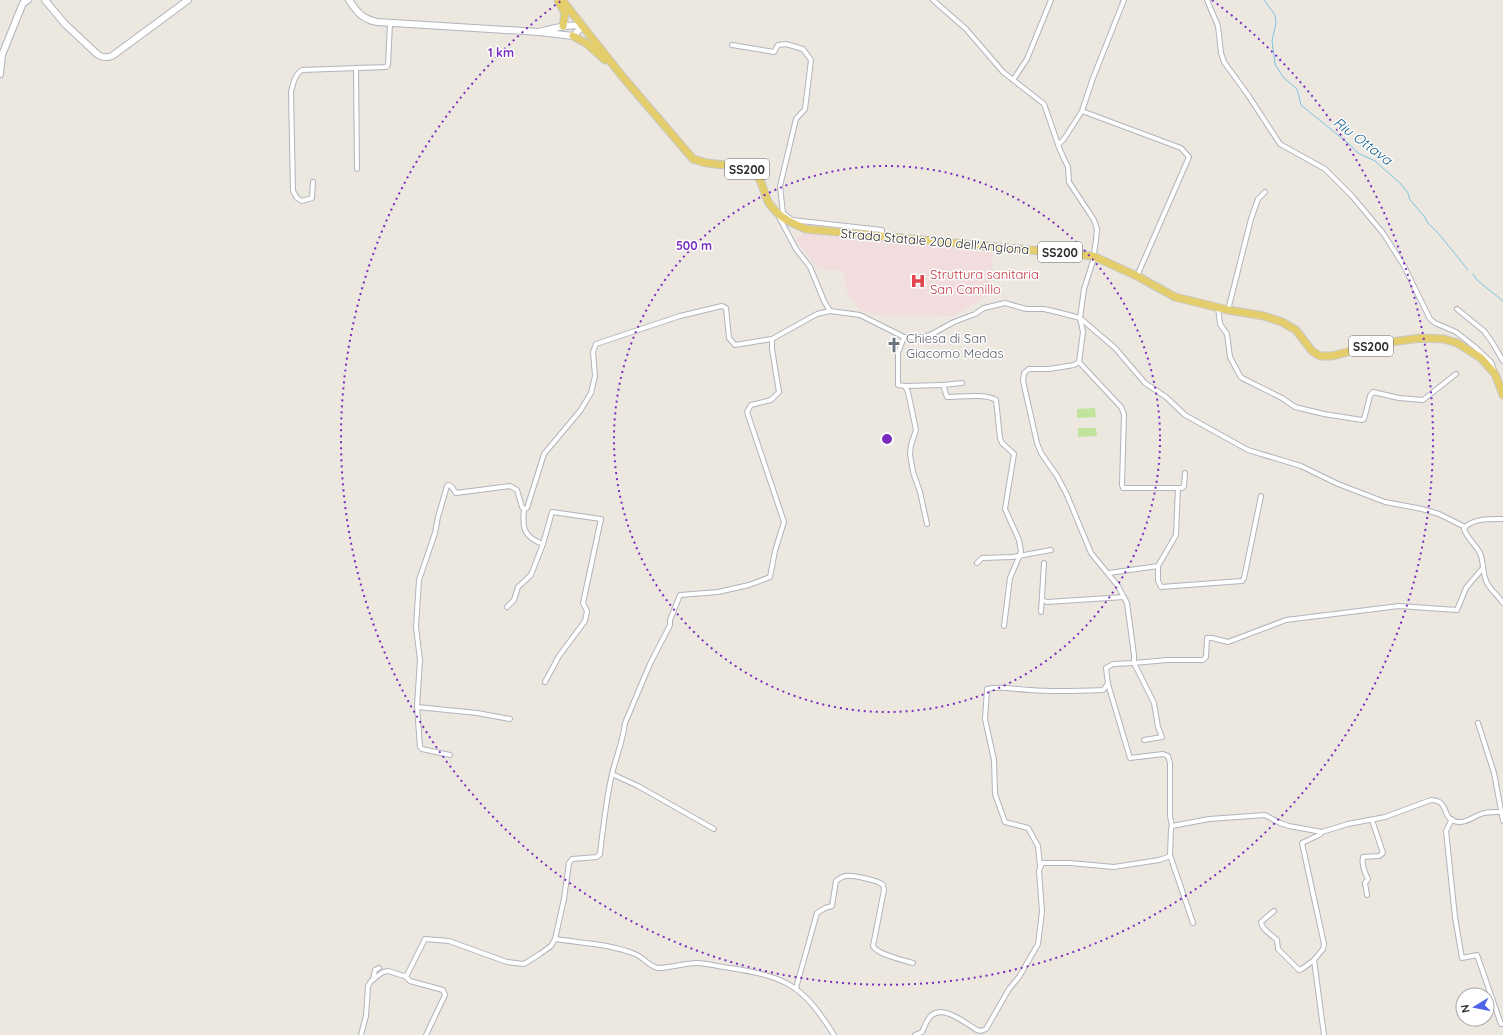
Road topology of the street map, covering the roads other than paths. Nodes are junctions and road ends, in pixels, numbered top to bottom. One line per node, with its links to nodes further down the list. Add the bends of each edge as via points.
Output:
1 (28, 0): 18 (street, via 23,3 2,55)
2 (45, 0): 3 (street, via 65,24 97,54 106,58)
3 (188, 0)
4 (349, 0): 11 (street, via 363,17)
5 (558, 0): 12 (main road, via 566,13)
6 (562, 0): 13 (main road, Strada Statale 200 dell'Anglona / SS200)
7 (933, 0): 20 (street, via 966,29)
8 (1051, 0): 20 (street, via 1027,58)
9 (1124, 0): 21 (street)
10 (1207, 0): 43 (street, via 1218,26 1224,62 1280,144 1325,169 1352,196 1392,246 1430,319 1456,332 1475,347 1491,362)
11 (390, 23): 14 (street); 17 (street, via 388,65)
12 (563, 26): 13 (street); 14 (street)
13 (583, 26): 15 (street); 19 (main road, Strada Statale 200 dell'Anglona / SS200)
14 (539, 32): 15 (street)
15 (573, 36): 19 (main road, via 586,43)
16 (732, 45): 27 (street, via 774,52 778,45 786,44 803,49 811,60 805,109 796,119 780,186 783,213 792,220 882,230)
17 (356, 68): 23 (street); 24 (street, via 302,70 298,72 292,85 293,191 297,198 302,201 312,198)
18 (0, 74)
19 (622, 76): 26 (main road, Strada Statale 200 dell'Anglona / SS200, via 693,159 742,166 753,171 768,202)
20 (1013, 80): 22 (street, via 1044,104)
21 (1082, 111): 22 (street); 32 (street, via 1181,148 1189,157)
22 (1058, 145): 28 (street, via 1068,167 1069,182 1094,220 1097,229)
23 (357, 169)
24 (313, 182)
25 (1265, 192): 35 (street, via 1258,199 1251,219)
26 (778, 214): 27 (main road, Strada Statale 200 dell'Anglona / SS200, via 806,229); 36 (street, via 796,249 810,267)
27 (882, 236): 29 (main road, Strada Statale 200 dell'Anglona / SS200)
28 (1096, 244): 29 (street, via 1090,253); 30 (street); 31 (street, via 1097,253)
29 (1084, 255): 30 (main road, Strada Statale 200 dell'Anglona / SS200)
30 (1094, 256): 31 (main road, Strada Statale 200 dell'Anglona / SS200); 37 (street, via 1084,290)
31 (1104, 261): 32 (main road, Strada Statale 200 dell'Anglona / SS200)
32 (1137, 276): 33 (main road, Strada Statale 200 dell'Anglona / SS200, via 1174,297)
33 (1218, 307): 35 (main road, Strada Statale 200 dell'Anglona / SS200); 42 (street, via 1220,324 1227,334 1230,357 1240,376 1295,407 1362,420 1373,392 1423,400)
34 (1457, 309): 40 (street, via 1484,331)
35 (1228, 310): 43 (main road, Strada Statale 200 dell'Anglona / SS200, via 1282,322 1296,330 1312,351 1320,356 1332,356 1382,343 1422,338 1444,339 1457,343 1481,358)
36 (830, 311): 38 (street, via 860,315); 39 (street, via 817,314)
37 (1080, 318): 38 (street, via 1005,303 984,308 930,335 917,338); 41 (street, via 1083,332); 54 (street, via 1115,348 1145,383 1166,397 1185,415 1248,450 1301,466 1385,502 1439,514)
38 (904, 336): 46 (street, via 898,353 898,385)
39 (772, 339): 51 (street, via 735,345 729,338 726,308 722,306 680,316 596,344 596,376 591,393 580,411 544,454 527,508); 77 (street, via 779,392 771,400 751,405 747,412 784,522 770,577 718,592 680,595 670,625 625,723)
40 (1503, 361)
41 (1079, 362): 49 (street, via 1121,407 1124,414 1123,488); 62 (street, via 1049,369 1029,369 1024,373 1023,381 1041,453 1067,495 1091,553)
42 (1456, 374)
43 (1495, 374): 47 (main road, Strada Statale 200 dell'Anglona / SS200)
44 (962, 383): 45 (street)
45 (943, 385): 46 (street); 57 (street, via 947,397 982,396 996,400 1000,438 1014,454 1005,508 1019,540)
46 (905, 386): 53 (street, via 916,430 910,454)
47 (1503, 395)
48 (1185, 473): 49 (street, via 1184,486)
49 (1178, 488): 60 (street, via 1176,535)
50 (1261, 496): 60 (street, via 1242,581 1162,587 1158,581)
51 (524, 509): 55 (street, via 523,523 527,535); 72 (street, via 517,490 510,486 456,493 451,486 447,486 419,580 416,626 420,660)
52 (1503, 519): 54 (street, via 1486,519)
53 (927, 524)
54 (1465, 527): 61 (street, via 1465,534 1479,552 1483,562)
55 (543, 544): 66 (street, via 531,575 518,587 514,600); 70 (street, via 552,512 600,519 583,603 587,616 559,656)
56 (1051, 550): 57 (street)
57 (1020, 555): 59 (street, via 982,558); 68 (street, via 1010,578)
58 (1044, 563): 64 (street)
59 (977, 564)
60 (1158, 566): 62 (street)
61 (1482, 569): 65 (street, via 1487,584); 69 (street, via 1466,588 1457,610 1399,606 1286,620 1228,642 1207,638 1206,657 1203,660)
62 (1109, 573): 63 (street)
63 (1124, 597): 64 (street, via 1047,602); 69 (street, via 1127,603)
64 (1042, 600): 67 (street)
65 (1503, 603)
66 (506, 607)
67 (1041, 612)
68 (1004, 626)
69 (1134, 663): 71 (street, via 1113,664 1106,668); 75 (street, via 1154,702 1162,737)
70 (545, 682)
71 (1108, 684): 82 (street, via 1130,758 1163,754 1168,756); 86 (street, via 1103,690 1051,691 996,687 987,689 985,719 994,760 995,794 1005,822 1028,828 1038,846)
72 (417, 707): 73 (street); 76 (street, via 420,747)
73 (510, 719)
74 (1478, 723): 78 (street, via 1494,773)
75 (1144, 740)
76 (450, 755)
77 (612, 774): 83 (street); 90 (street, via 600,854 598,857 572,859 569,863)
78 (1502, 812): 79 (street, via 1482,814 1461,822); 81 (street)
79 (1452, 819): 80 (street, via 1448,817 1444,804 1438,800 1431,800); 97 (street, via 1446,831 1446,838 1462,958 1477,955)
80 (1372, 820): 84 (street); 87 (street, via 1383,853 1379,856 1363,857 1363,867 1368,879 1364,883)
81 (1503, 821)
82 (1172, 826): 84 (street, via 1210,819 1265,815 1289,826); 85 (street)
83 (714, 829)
84 (1322, 832): 91 (street, via 1320,836 1302,843 1324,944)
85 (1170, 855): 86 (street, via 1159,860 1114,867 1070,862 1042,863); 89 (street)
86 (1040, 866): 98 (street, via 1042,912 1038,944)
87 (1367, 895)
88 (1274, 911): 91 (street, via 1261,922 1261,926 1277,940 1278,949 1298,970)
89 (1193, 923)
90 (555, 939): 94 (street, via 551,946 524,964 507,962 449,941 425,939 410,972); 96 (street, via 623,949 639,955 658,968 699,963 756,972 784,981)
91 (1314, 960): 103 (street)
92 (914, 963): 96 (street, via 884,954 873,946 883,885 876,881 842,876 836,881 832,906 817,913)
93 (379, 968): 95 (street, via 375,970)
94 (405, 976): 95 (street, via 388,971); 100 (street, via 410,981 444,991 445,995)
95 (373, 980): 99 (street, via 368,986 366,1016)
96 (796, 988): 101 (street, via 820,1013)
97 (1503, 1024)
98 (981, 1034): 102 (street, via 950,1014 937,1012 922,1032)
99 (361, 1035)
100 (426, 1035)
101 (834, 1035)
102 (915, 1035)
103 (1324, 1035)

